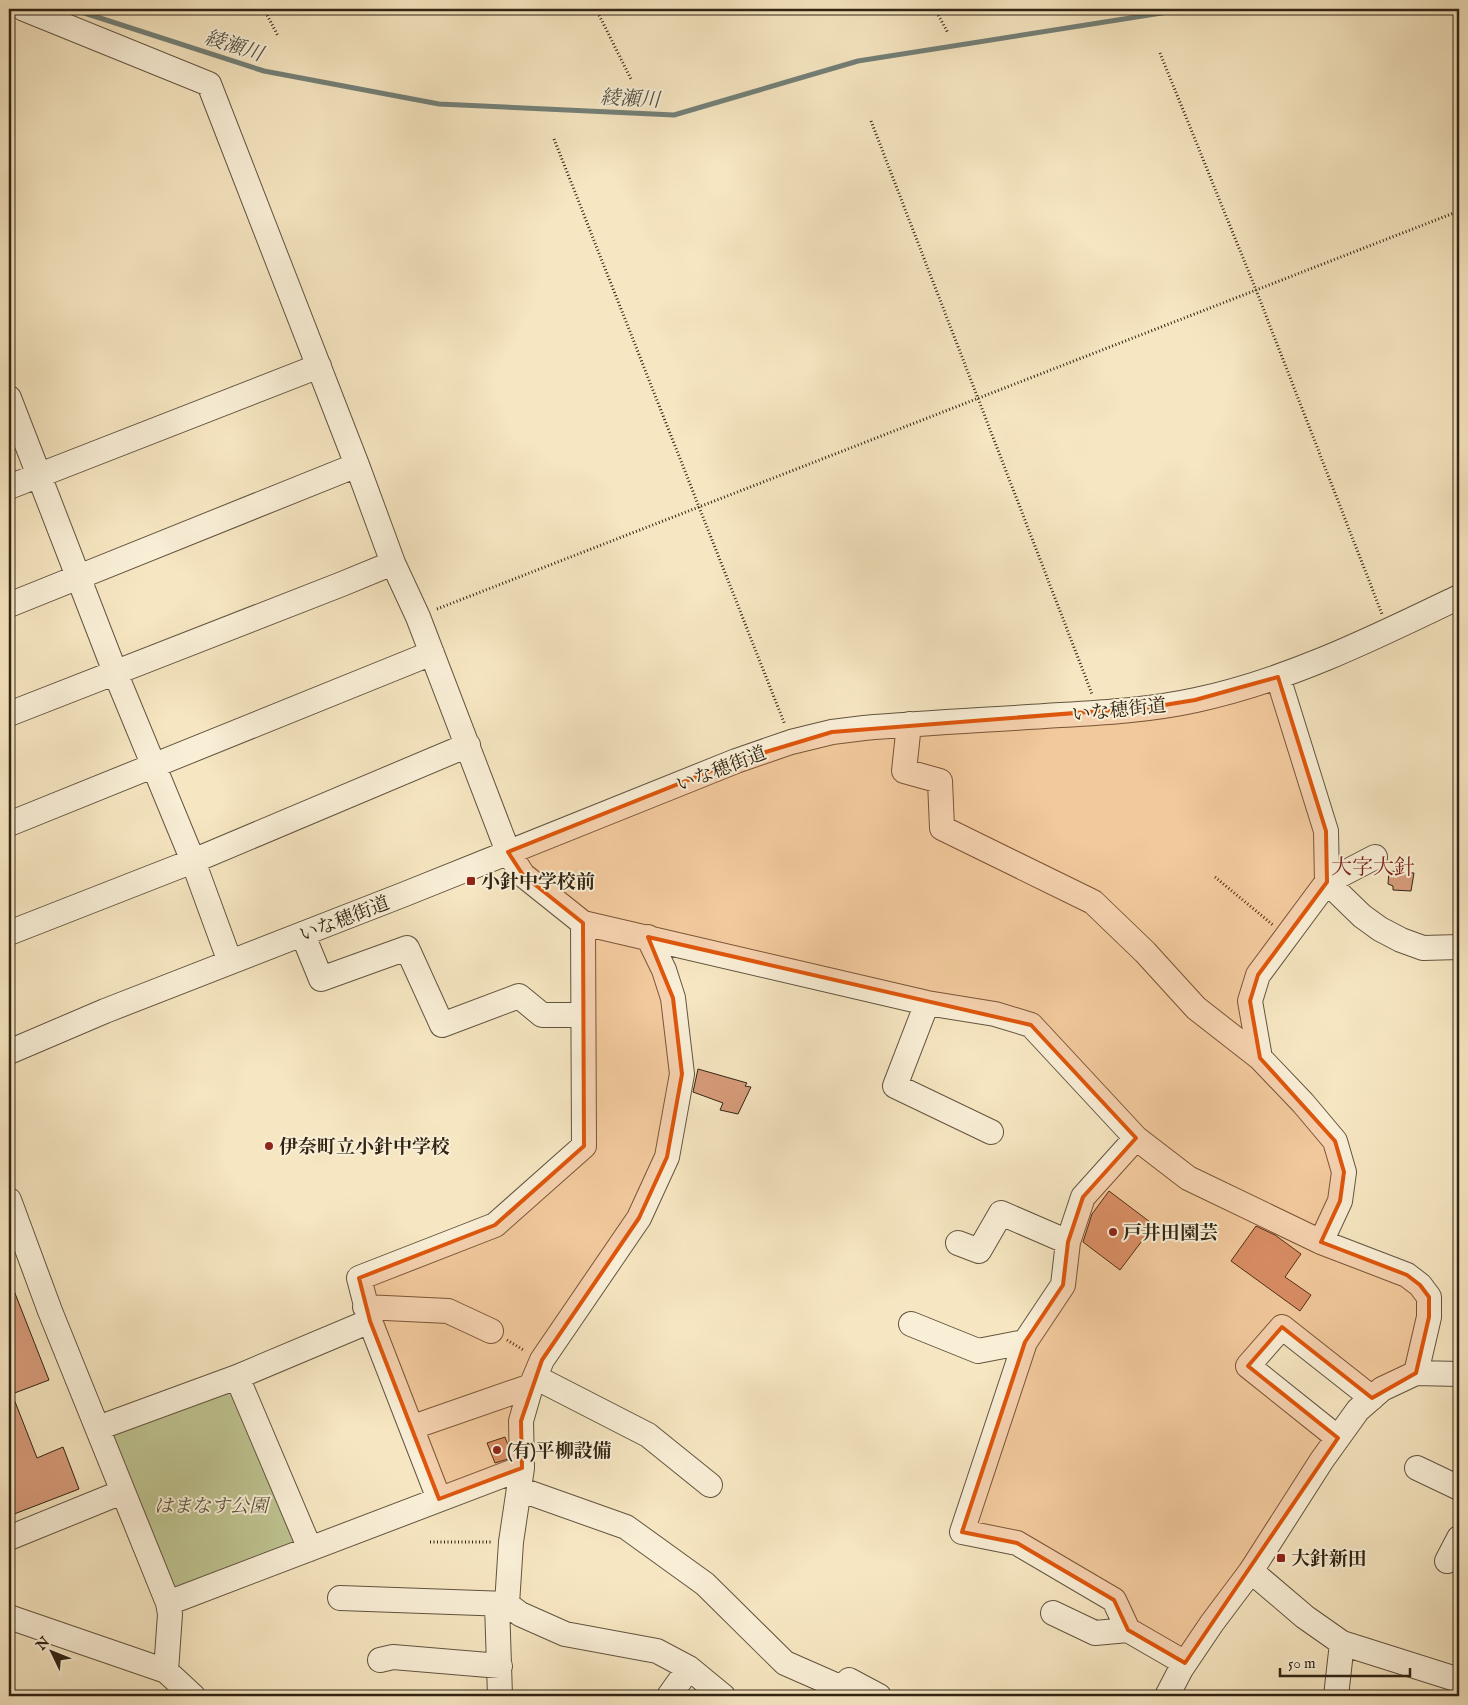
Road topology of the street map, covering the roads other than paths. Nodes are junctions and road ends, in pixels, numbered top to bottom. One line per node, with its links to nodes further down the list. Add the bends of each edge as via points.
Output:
1 (24, 9): 2 (street, via 209,84)
2 (319, 366): 4 (street); 5 (street)
3 (9, 398): 5 (street)
4 (357, 465): 7 (street); 8 (street)
5 (39, 475): 6 (street); 8 (street)
6 (9, 487)
7 (393, 563): 11 (street); 12 (street)
8 (78, 576): 10 (street); 12 (street)
9 (1459, 598): 13 (street, いな穂街道, via 1328,658)
10 (9, 605)
11 (432, 653): 16 (street); 17 (street)
12 (115, 672): 14 (street); 17 (street)
13 (1278, 677): 15 (street, いな穂街道, via 1195,700 1152,707); 22 (street, via 1326,831)
14 (9, 714)
15 (909, 724): 19 (street, いな穂街道, via 832,732 791,742); 32 (street, via 904,771 940,781 942,828 1094,902 1196,1008)
16 (468, 744): 19 (street); 21 (street)
17 (152, 765): 18 (street); 21 (street)
18 (9, 824)
19 (508, 852): 23 (street, via 522,875); 25 (street, いな穂街道)
20 (1375, 857): 22 (street)
21 (193, 861): 24 (street); 28 (street)
22 (1327, 882): 27 (street, via 1380,930 1423,948); 32 (street, via 1258,975 1250,1001)
23 (583, 923): 26 (street); 30 (street)
24 (9, 933)
25 (303, 935): 28 (street, いな穂街道); 30 (street, via 321,979 408,948 442,1025 519,996 542,1015)
26 (648, 937): 29 (street); 45 (street, via 673,998 682,1074 667,1157 639,1218)
27 (1459, 947)
28 (230, 962): 31 (street, いな穂街道)
29 (926, 1003): 33 (street, via 894,1086); 34 (street, via 995,1014 1032,1025)
30 (583, 1015): 39 (street, via 584,1146 495,1225 359,1278)
31 (9, 1052)
32 (1260, 1058): 37 (street, via 1335,1141 1344,1172 1340,1201)
33 (991, 1132)
34 (1136, 1138): 36 (street, via 1083,1197); 37 (street, via 1188,1178)
35 (9, 1200): 49 (street)
36 (1068, 1242): 38 (street, via 1001,1213 979,1251); 42 (street, via 1063,1285)
37 (1320, 1242): 43 (street, via 1407,1275 1420,1284 1429,1297 1429,1317)
38 (958, 1243)
39 (368, 1314): 41 (street, via 448,1310); 46 (street); 48 (street)
40 (911, 1324): 42 (street, via 978,1351)
41 (491, 1331)
42 (1025, 1342): 67 (street, via 962,1532 1017,1543 1114,1600)
43 (1416, 1373): 44 (street); 47 (street, via 1382,1389)
44 (1459, 1374)
45 (536, 1375): 48 (street); 52 (street, via 520,1421); 53 (street, via 648,1435)
46 (236, 1377): 49 (street); 59 (street)
47 (1372, 1398): 50 (street, via 1358,1410); 50 (street, via 1282,1327 1248,1366)
48 (412, 1427): 56 (street)
49 (98, 1428): 55 (street)
50 (1338, 1438): 61 (street)
51 (1417, 1468): 54 (street)
52 (520, 1479): 56 (street); 64 (street); 75 (street, via 626,1527 705,1584 785,1663)
53 (710, 1485)
54 (1459, 1488)
55 (122, 1492): 57 (street); 63 (street)
56 (439, 1499): 59 (street)
57 (9, 1538)
58 (1459, 1538): 60 (street)
59 (310, 1549): 63 (street)
60 (1447, 1561)
61 (1251, 1571): 68 (street, via 1305,1618); 70 (street)
62 (340, 1598): 64 (street)
63 (168, 1603): 73 (street)
64 (502, 1604): 71 (street); 72 (street, via 565,1634 657,1651)
65 (1053, 1613): 67 (street, via 1095,1633)
66 (9, 1617): 73 (street)
67 (1128, 1630): 70 (street)
68 (1342, 1643): 74 (street); 82 (street)
69 (380, 1660): 71 (street, via 393,1656)
70 (1185, 1663): 81 (street)
71 (500, 1666): 77 (street)
72 (689, 1668): 78 (street); 79 (street)
73 (166, 1671): 76 (street)
74 (1459, 1680)
75 (840, 1692): 80 (street, via 850,1680)
76 (193, 1696)
77 (500, 1696)
78 (669, 1696)
79 (724, 1696)
80 (879, 1696)
81 (1167, 1696)
82 (1336, 1696)

